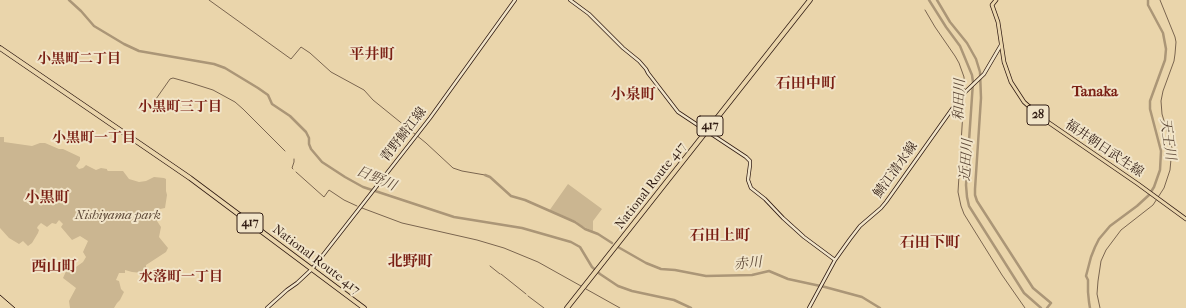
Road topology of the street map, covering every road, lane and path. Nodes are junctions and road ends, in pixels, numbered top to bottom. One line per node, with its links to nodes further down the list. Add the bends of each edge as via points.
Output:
1 (516, 0): 10 (main road, 青野鯖江線, via 444,100)
2 (570, 0): 7 (main road, via 639,60 678,112)
3 (810, 0): 7 (highway, National Route 417 / 417)
4 (996, 0): 5 (main road, 福井朝日武生線 / 28, via 992,5 998,22)
5 (1001, 45): 8 (main road, 福井朝日武生線 / 28, via 1008,75 1026,105); 9 (main road, 鯖江清水線, via 983,75 962,95 886,202 860,226)
6 (0, 48): 10 (highway, National Route 417 / 417, via 190,178)
7 (707, 131): 9 (main road, via 746,156 751,166 748,180 751,188 804,237); 13 (highway, National Route 417 / 417)
8 (1186, 219)
9 (835, 260): 14 (main road, 鯖江清水線)
10 (312, 269): 11 (main road, 青野鯖江線); 12 (highway, National Route 417 / 417)
11 (267, 308)
12 (364, 308)
13 (567, 308)
14 (809, 308)

